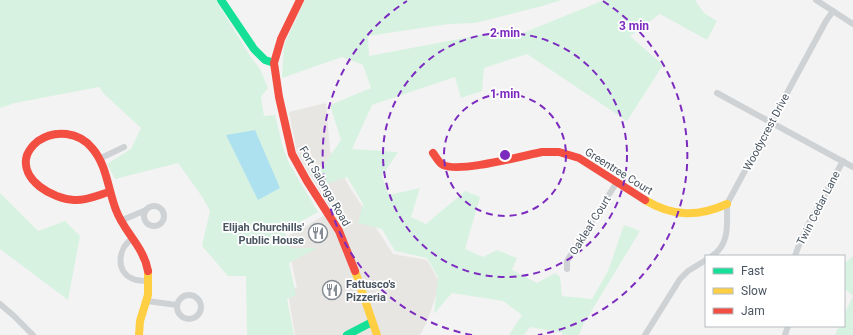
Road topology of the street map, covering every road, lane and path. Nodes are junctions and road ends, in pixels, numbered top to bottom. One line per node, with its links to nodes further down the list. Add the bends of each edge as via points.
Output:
1 (221, 0): 6 (street, via 254,49 266,60)
2 (300, 0): 6 (street, Fort Salonga Road, via 281,39)
3 (816, 0): 4 (street)
4 (833, 11): 5 (street); 8 (street, Woodycrest Drive)
5 (853, 24)
6 (274, 63): 28 (street, Fort Salonga Road, via 279,100 292,154 339,231)
7 (717, 93): 8 (street)
8 (771, 123): 12 (street); 16 (street, Woodycrest Drive)
9 (124, 147): 11 (street)
10 (433, 153): 14 (street, Greentree Court, via 442,165 452,167 553,151 566,153 579,158)
11 (99, 159): 15 (street); 15 (street, via 86,141 70,134 58,134 44,138 30,148 26,166 32,179 54,196 83,200)
12 (843, 161): 13 (street); 21 (street, Twin Cedar Lane, via 806,227)
13 (853, 167)
14 (617, 182): 16 (street, Greentree Court, via 664,210 684,214 712,212); 23 (street, Oakleaf Court, via 568,261)
15 (109, 192): 18 (street)
16 (727, 204): 20 (street, Woodycrest Drive, via 726,237 723,246)
17 (146, 210): 18 (street)
18 (120, 221): 19 (street)
19 (132, 239): 24 (street, via 146,262); 24 (street, via 121,252 120,264 134,280)
20 (713, 255)
21 (795, 255)
22 (705, 261): 33 (street, via 680,279)
23 (567, 270)
24 (149, 281): 25 (street)
25 (147, 301): 27 (street); 30 (street, via 141,316)
26 (0, 304): 29 (street)
27 (177, 305): 27 (street, via 181,298 189,295 200,301 201,309 194,319 186,319 180,316)
28 (372, 322): 31 (street); 32 (street, Fort Salonga Road)
29 (33, 335)
30 (139, 335)
31 (347, 335)
32 (378, 335)
33 (645, 335)

